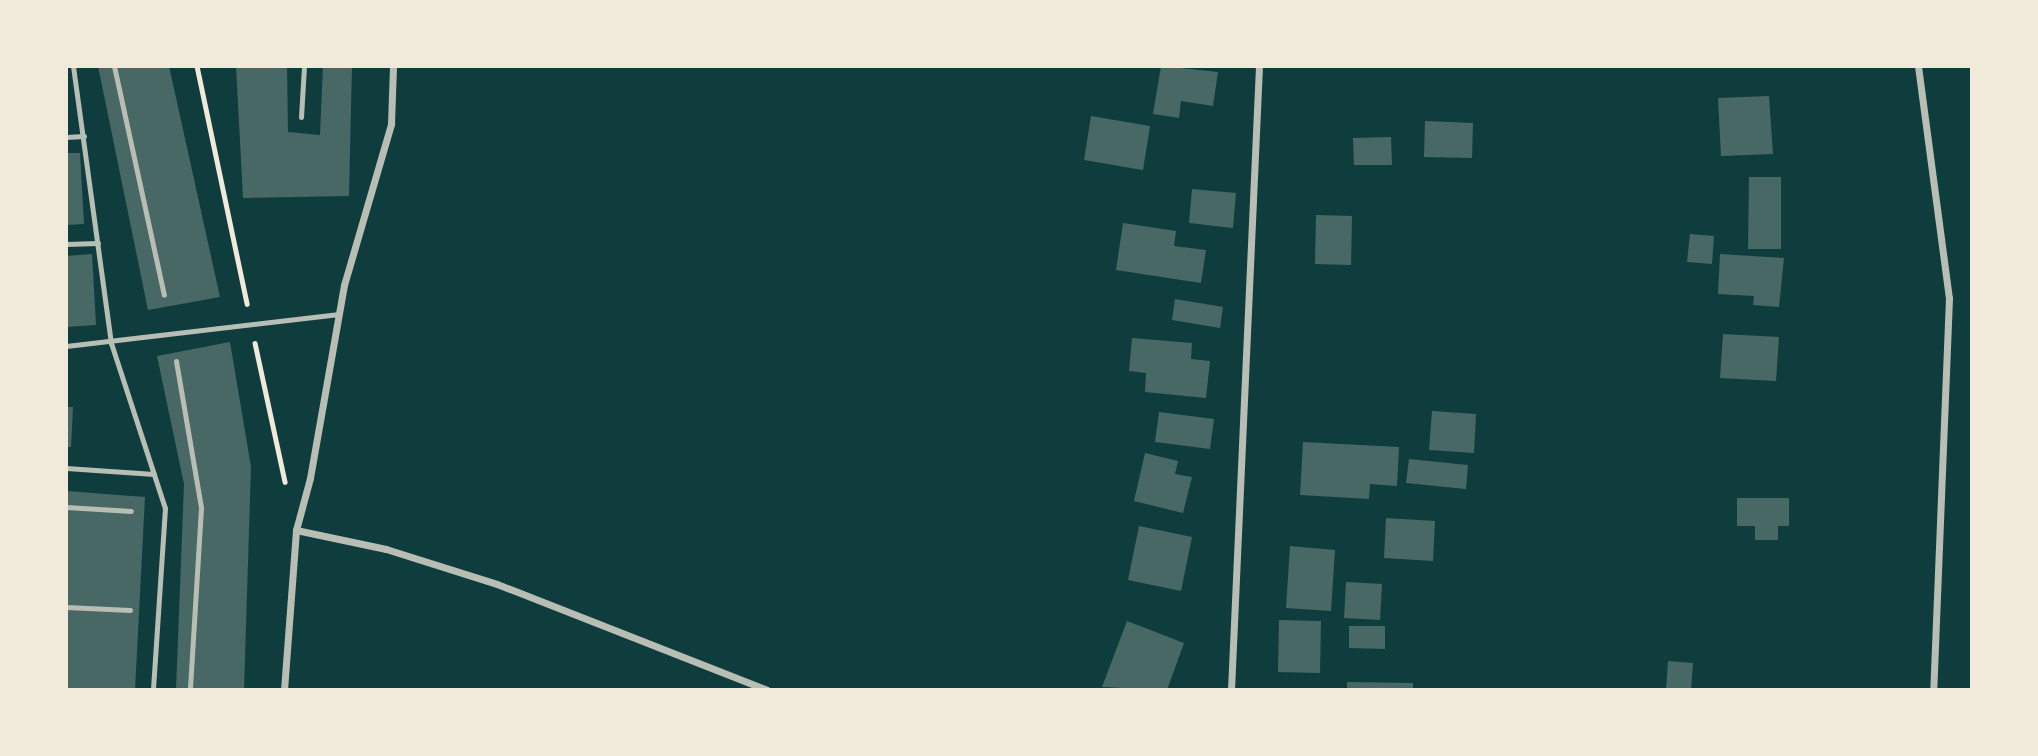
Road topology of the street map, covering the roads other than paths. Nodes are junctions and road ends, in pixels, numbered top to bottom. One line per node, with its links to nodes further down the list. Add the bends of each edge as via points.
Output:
1 (73, 66): 8 (lane)
2 (114, 66): 12 (lane)
3 (304, 66): 7 (lane)
4 (393, 66): 13 (street, via 391,124)
5 (1259, 66): 28 (street)
6 (1917, 66): 29 (street, via 1949,298)
7 (301, 117)
8 (84, 136): 9 (lane); 10 (lane)
9 (66, 137)
10 (98, 243): 11 (lane); 14 (lane)
11 (66, 244)
12 (164, 295)
13 (339, 314): 14 (lane); 21 (street)
14 (111, 343): 15 (lane); 18 (lane)
15 (66, 346)
16 (176, 361): 25 (lane, via 201,508)
17 (66, 468): 18 (lane)
18 (154, 474): 24 (lane, via 165,508)
19 (66, 507): 20 (lane)
20 (131, 511)
21 (296, 530): 26 (street); 27 (street, via 386,550 497,584)
22 (66, 607): 23 (lane)
23 (130, 610)
24 (153, 690)
25 (190, 690)
26 (284, 690)
27 (767, 690)
28 (1231, 690)
29 (1933, 690)

